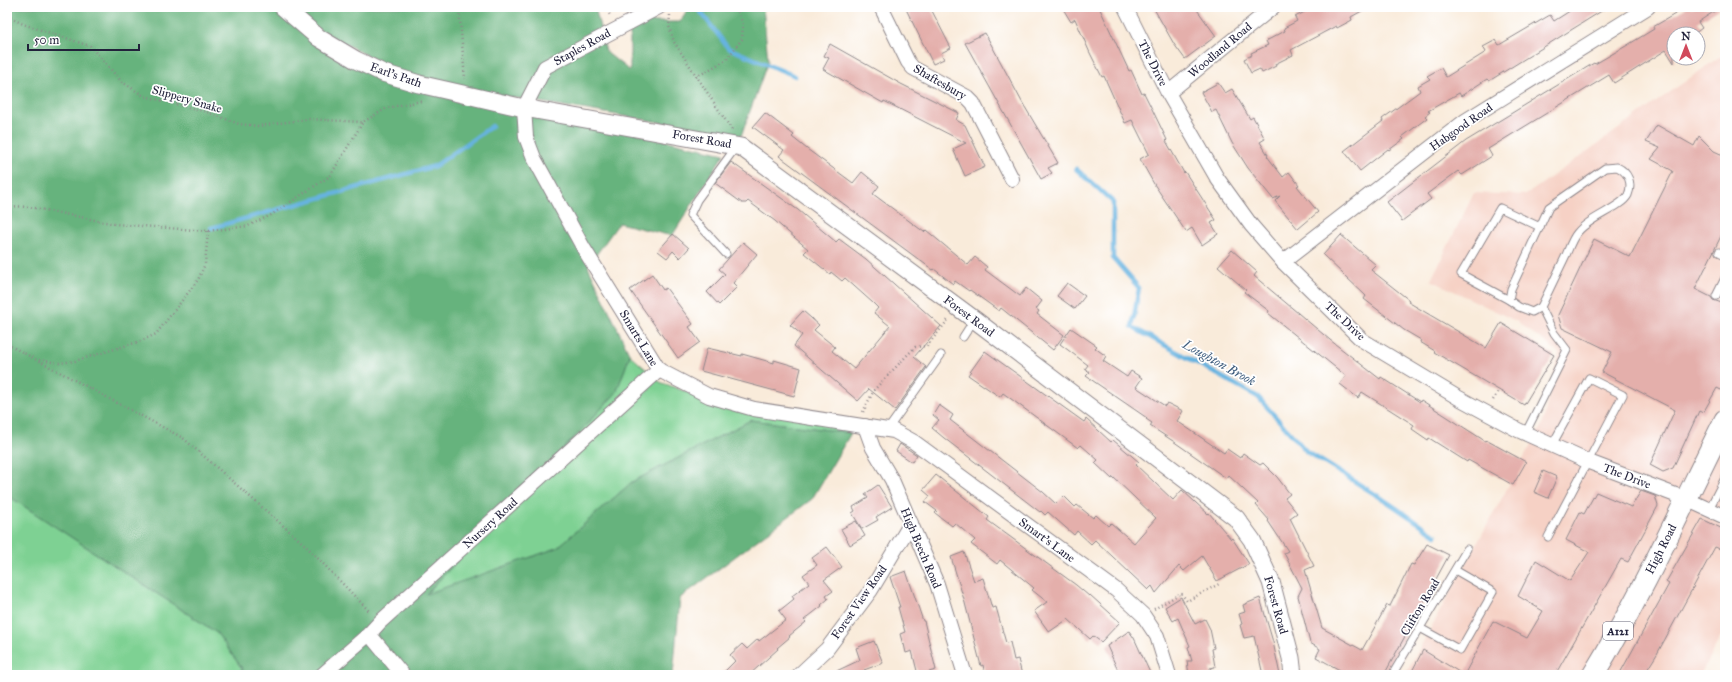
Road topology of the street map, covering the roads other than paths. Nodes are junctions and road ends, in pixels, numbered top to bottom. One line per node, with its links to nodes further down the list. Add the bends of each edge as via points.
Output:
1 (283, 7): 8 (street, Earl's Path, via 319,38 356,60 390,75)
2 (880, 7): 10 (street, Shaftesbury, via 913,68 967,97 973,103)
3 (1125, 7): 7 (street, The Drive)
4 (1273, 7): 7 (street, Woodland Road)
5 (1648, 7): 13 (street, Habgood Road, via 1465,121)
6 (665, 10): 8 (street, Staples Road, via 545,67)
7 (1168, 93): 13 (street, The Drive, via 1217,178)
8 (524, 108): 9 (street, Forest Road); 21 (street, Smarts Lane, via 526,137 534,158 584,249)
9 (737, 146): 12 (lane, via 697,200 690,215); 18 (street, Forest Road)
10 (1012, 179)
11 (1540, 227): 16 (lane, via 1511,289); 16 (lane, via 1500,208 1461,274); 17 (lane, via 1549,207 1605,168 1617,167 1625,171 1630,188 1627,196 1619,204 1593,218 1577,233)
12 (726, 254)
13 (1283, 262): 25 (street, The Drive, via 1362,340)
14 (1725, 278): 15 (lane)
15 (1716, 296)
16 (1509, 300): 17 (lane, via 1532,312)
17 (1541, 307): 25 (lane, via 1566,350)
18 (974, 320): 19 (lane); 43 (street, Forest Road, via 1236,518 1252,540 1271,582)
19 (963, 337)
20 (941, 355): 24 (lane)
21 (659, 370): 23 (street, Smarts Lane, via 709,396 754,409); 37 (street, Nursery Road)
22 (1725, 420): 29 (main road, High Road / A121)
23 (861, 425): 24 (street, Smarts Lane); 32 (street, High Beech Road, via 892,480)
24 (891, 430): 42 (street, Smart's Lane, via 914,442 1116,590 1143,615 1157,636)
25 (1525, 434): 26 (street, The Drive)
26 (1552, 445): 27 (street, The Drive); 27 (lane, via 1589,378 1623,395)
27 (1589, 462): 29 (street, The Drive); 33 (lane)
28 (1725, 478): 30 (lane)
29 (1686, 499): 30 (street, The Drive); 45 (main road, High Road / A121)
30 (1709, 509): 31 (street, The Drive)
31 (1725, 517)
32 (911, 523): 40 (street, Forest View Road, via 866,596 826,648); 41 (street, High Beech Road, via 937,584)
33 (1548, 537)
34 (1467, 549): 35 (lane, Clifton Road)
35 (1455, 570): 36 (lane, Clifton Road); 36 (lane, via 1493,592 1460,650)
36 (1420, 628): 44 (lane, Clifton Road)
37 (369, 634): 38 (street, Nursery Road); 39 (street)
38 (322, 675)
39 (403, 675)
40 (799, 675)
41 (965, 675)
42 (1169, 675)
43 (1293, 675)
44 (1392, 675)
45 (1593, 675)

